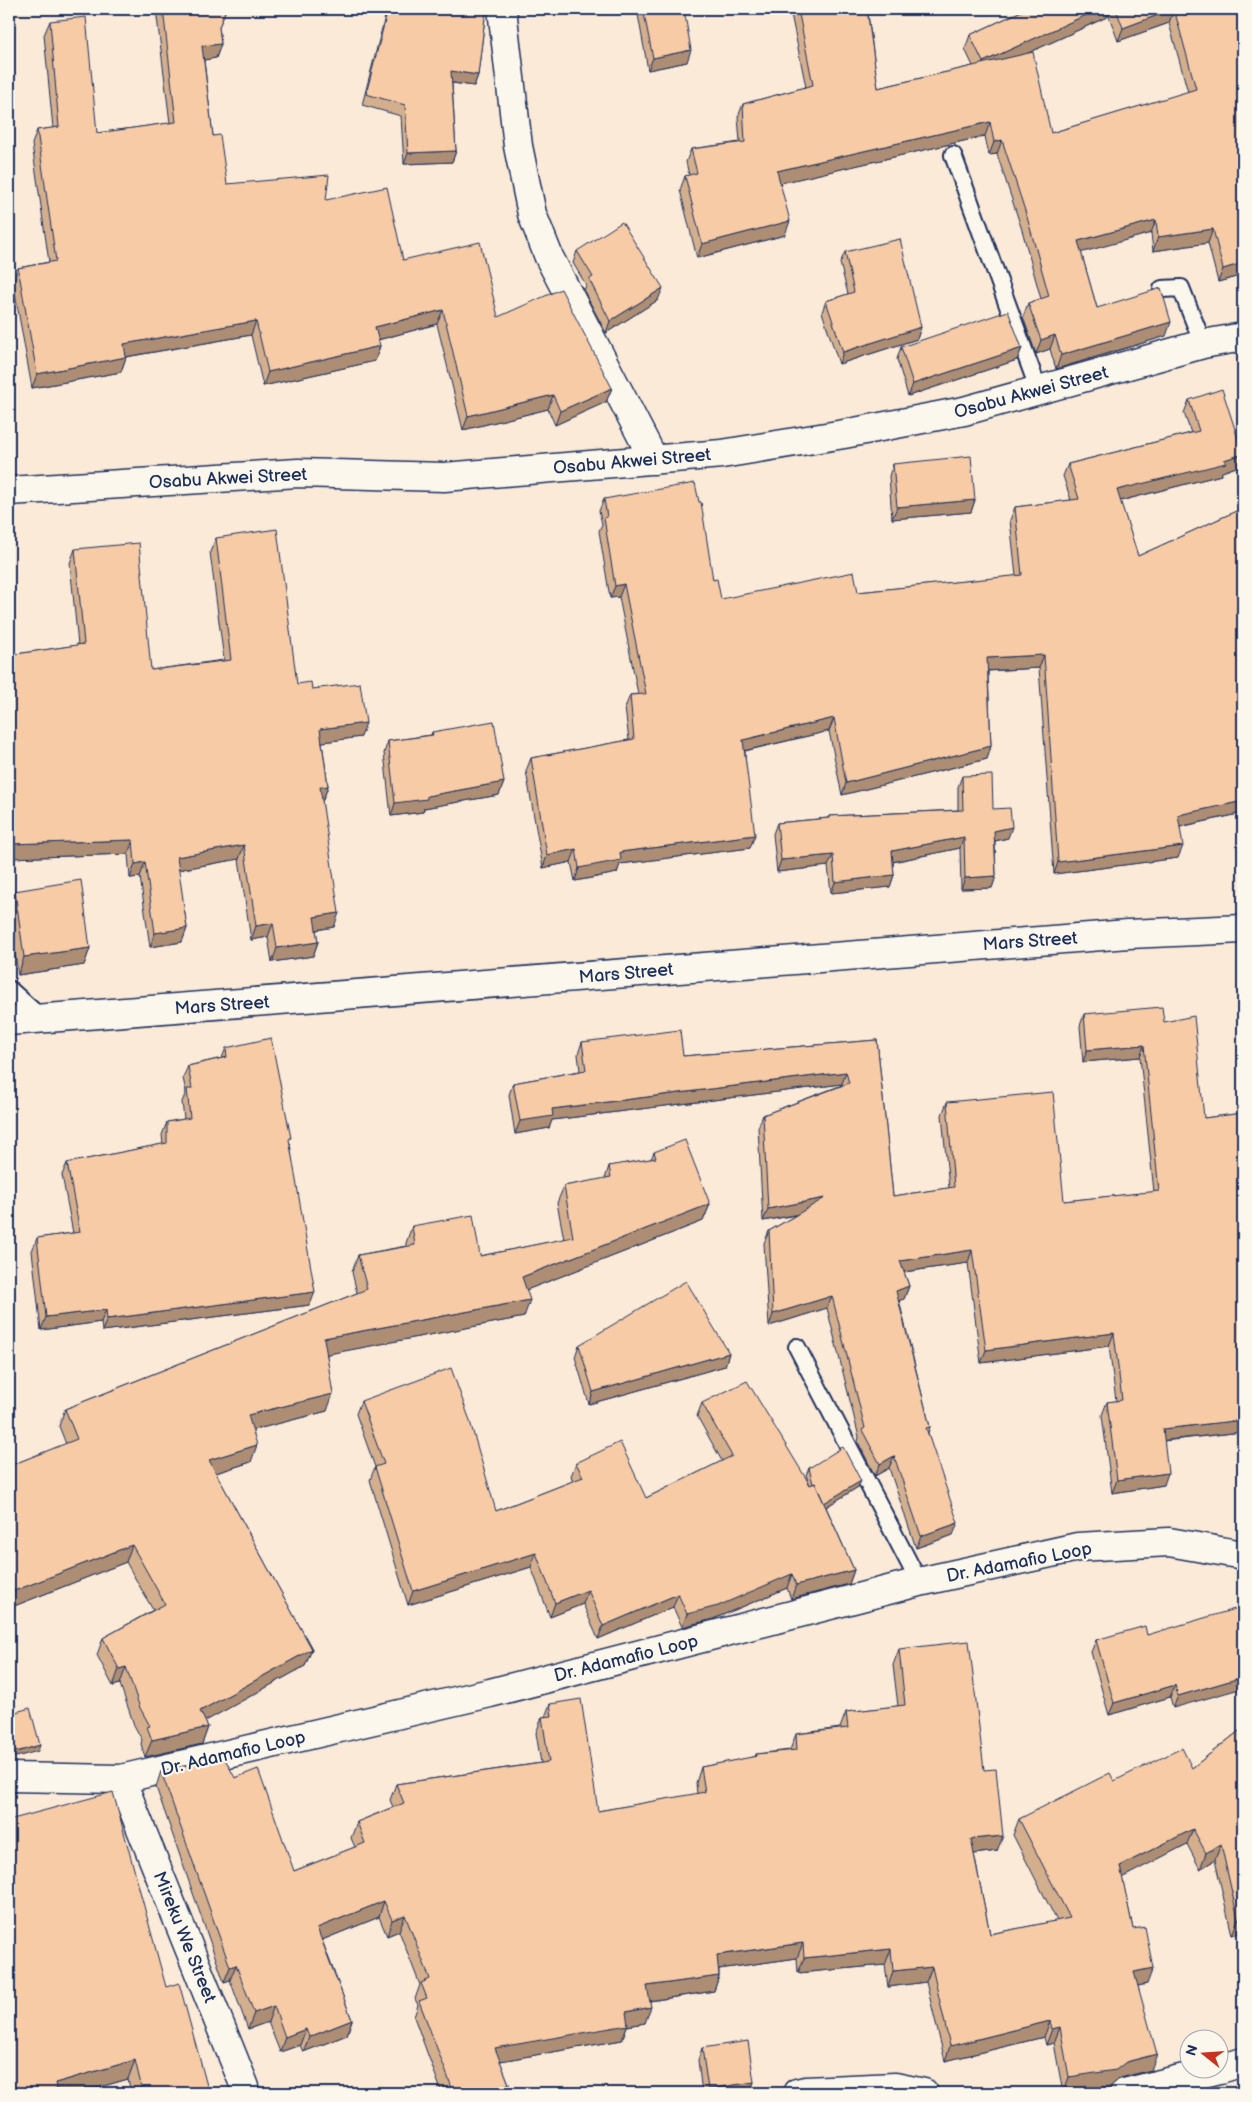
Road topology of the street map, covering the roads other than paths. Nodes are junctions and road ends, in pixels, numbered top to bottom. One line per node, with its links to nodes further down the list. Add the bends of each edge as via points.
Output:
1 (502, 9): 7 (street, via 518,146 532,214 548,257)
2 (953, 155): 6 (lane)
3 (1162, 290): 5 (lane, via 1181,288)
4 (1243, 337): 5 (street, Osabu Akwei Street)
5 (1203, 344): 6 (street, Osabu Akwei Street)
6 (1039, 391): 7 (street, Osabu Akwei Street, via 964,411 844,434 722,454)
7 (654, 460): 8 (street, Osabu Akwei Street, via 444,477 298,473)
8 (9, 491)
9 (1243, 929): 11 (street, Mars Street, via 1128,934)
10 (9, 989): 11 (lane)
11 (41, 1018): 12 (street, Mars Street)
12 (9, 1021)
13 (796, 1347): 15 (lane)
14 (1243, 1555): 15 (street, Dr. Adamafio Loop, via 1169,1542 1078,1547)
15 (920, 1582): 17 (street, Dr. Adamafio Loop, via 490,1693)
16 (9, 1777): 17 (street, Dr. Adamafio Loop)
17 (121, 1779): 19 (street, Mireku We Street)
18 (1232, 2069): 22 (street)
19 (249, 2091)
20 (797, 2093): 21 (street, via 895,2087)
21 (924, 2093)
22 (1124, 2093)

